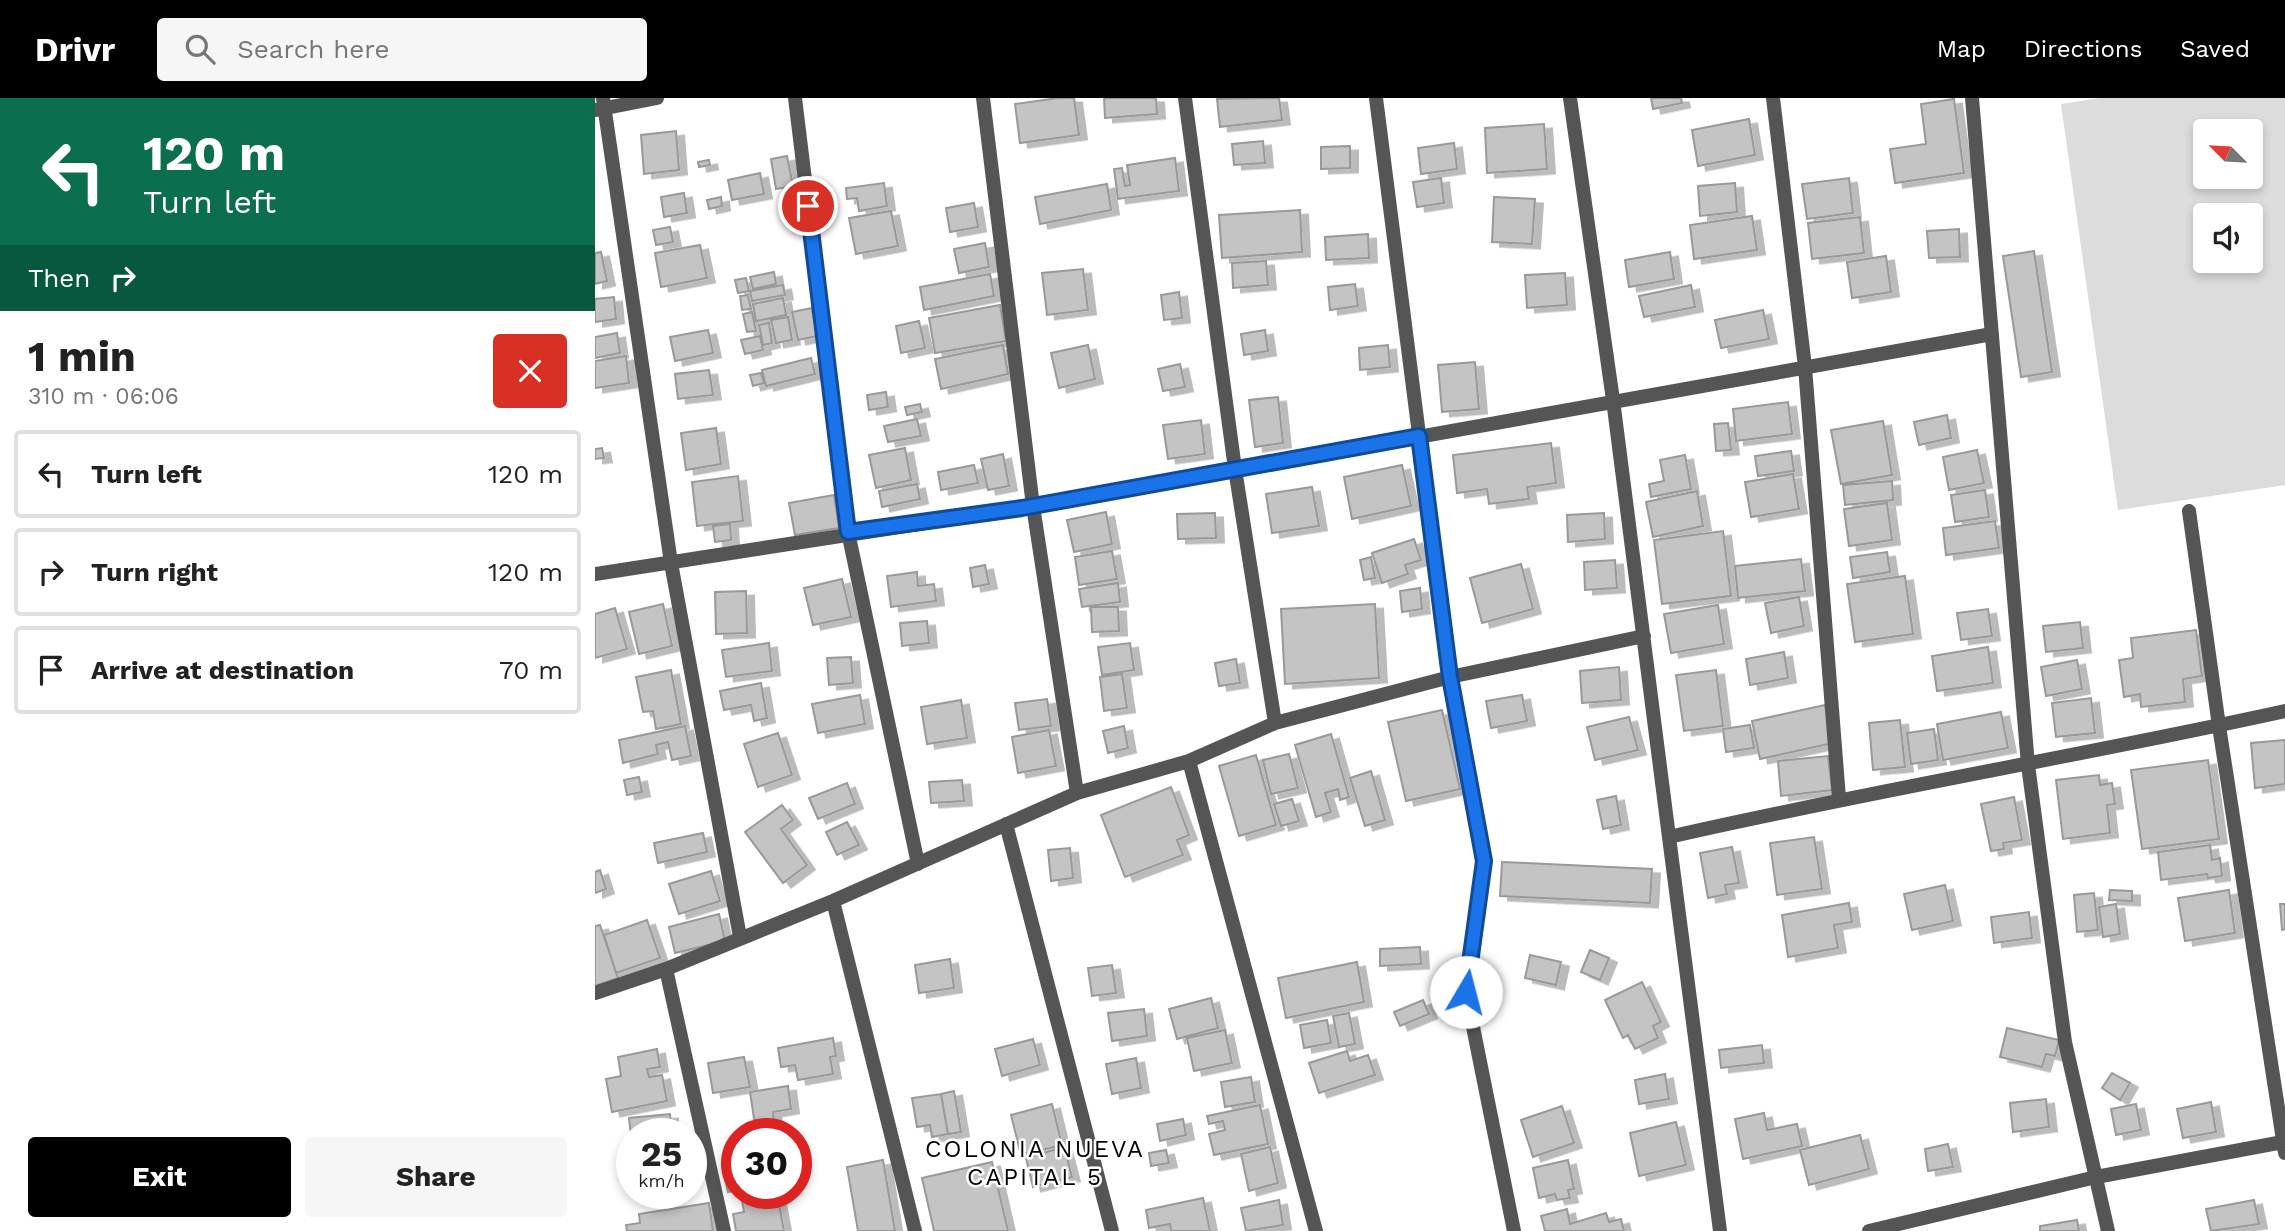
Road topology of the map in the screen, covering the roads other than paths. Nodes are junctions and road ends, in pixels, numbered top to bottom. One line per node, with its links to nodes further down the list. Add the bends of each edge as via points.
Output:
1 (657, 98): 9 (street)
2 (795, 98): 17 (street)
3 (983, 98): 15 (street)
4 (1185, 98): 14 (street)
5 (1376, 98): 13 (street)
6 (1570, 98): 12 (street)
7 (1773, 98): 11 (street)
8 (1972, 98): 10 (street)
9 (601, 105): 18 (street)
10 (1992, 334): 11 (street); 26 (street)
11 (1805, 367): 12 (street); 28 (street)
12 (1613, 400): 13 (street); 20 (street)
13 (1419, 436): 14 (street); 21 (street)
14 (1235, 469): 15 (street); 23 (street)
15 (1033, 506): 17 (street); 27 (street)
16 (2189, 510): 24 (street)
17 (848, 532): 18 (street); 31 (street)
18 (671, 563): 19 (street); 33 (street)
19 (595, 574)
20 (1644, 636): 21 (street); 30 (street)
21 (1450, 677): 23 (street); 43 (street, via 1484,861 1466,992)
22 (2285, 711): 24 (street)
23 (1275, 723): 25 (street)
24 (2219, 726): 26 (street); 36 (street)
25 (1189, 761): 27 (street); 42 (street)
26 (2028, 765): 28 (street); 37 (street, via 2065,1042)
27 (1077, 793): 29 (street)
28 (1839, 798): 30 (street)
29 (1006, 824): 31 (street); 41 (street)
30 (1669, 837): 44 (street)
31 (918, 864): 32 (street)
32 (833, 901): 33 (street); 40 (street)
33 (740, 937): 34 (street)
34 (666, 969): 35 (street); 39 (street)
35 (595, 993)
36 (2284, 1148): 37 (street)
37 (2096, 1177): 38 (street); 46 (street)
38 (1905, 1227): 45 (street)
39 (724, 1231)
40 (915, 1231)
41 (1112, 1231)
42 (1316, 1231)
43 (1514, 1231)
44 (1720, 1231)
45 (1869, 1231)
46 (2108, 1231)

